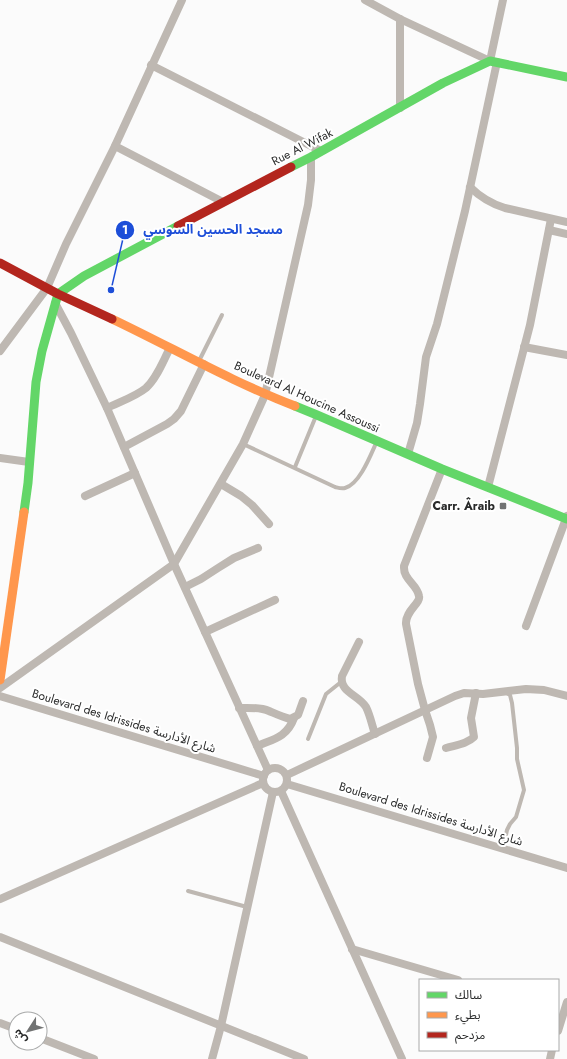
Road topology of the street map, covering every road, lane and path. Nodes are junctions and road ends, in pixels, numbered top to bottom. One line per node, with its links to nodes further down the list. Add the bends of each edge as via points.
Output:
1 (182, 0): 6 (street)
2 (365, 0): 4 (street)
3 (503, 0): 5 (street)
4 (400, 19): 5 (street); 8 (street)
5 (494, 61): 7 (street); 8 (street, Rue Al Wifak, via 444,83); 12 (street)
6 (151, 65): 9 (street); 10 (street)
7 (567, 77)
8 (400, 108): 10 (street, Rue Al Wifak)
9 (114, 146): 13 (street); 19 (street)
10 (321, 151): 11 (street, Rue Al Wifak)
11 (312, 157): 13 (street, Rue Al Wifak); 27 (street, via 308,204)
12 (470, 187): 14 (street, via 496,205); 33 (street, via 437,324 426,357 417,424)
13 (223, 202): 20 (street, Rue Al Wifak, via 84,276)
14 (551, 219): 15 (street); 16 (street)
15 (567, 222)
16 (549, 230): 17 (street); 22 (street)
17 (567, 234)
18 (0, 263): 19 (street, Boulevard Al Houcine Assoussi)
19 (47, 288): 20 (street, Boulevard Al Houcine Assoussi); 24 (street)
20 (56, 298): 23 (street, Boulevard Al Houcine Assoussi); 28 (street); 35 (street, via 39,366)
21 (222, 315): 26 (lane)
22 (524, 347): 25 (street); 40 (street)
23 (170, 348): 26 (street, Boulevard Al Houcine Assoussi); 28 (street, via 146,388)
24 (0, 351)
25 (567, 355)
26 (201, 362): 27 (street, Boulevard Al Houcine Assoussi); 32 (street, via 181,411 174,419)
27 (265, 394): 29 (street, Boulevard Al Houcine Assoussi); 31 (street)
28 (107, 408): 32 (street)
29 (317, 415): 30 (street, Boulevard Al Houcine Assoussi); 36 (lane)
30 (377, 441): 33 (street, Boulevard Al Houcine Assoussi); 36 (lane, via 355,481 343,489)
31 (243, 444): 36 (lane); 39 (street)
32 (124, 447): 38 (street)
33 (408, 454): 37 (street, Boulevard Al Houcine Assoussi)
34 (0, 458): 35 (street)
35 (29, 462): 51 (street)
36 (294, 468)
37 (442, 469): 40 (street, Boulevard Al Houcine Assoussi); 60 (street, via 404,566 404,574 420,597 408,614 406,624)
38 (135, 473): 41 (street); 45 (street)
39 (221, 484): 43 (street, via 241,496); 45 (street)
40 (488, 487): 42 (street, Boulevard Al Houcine Assoussi)
41 (85, 496)
42 (567, 518): 48 (street)
43 (270, 524)
44 (258, 548): 46 (street, via 234,558)
45 (174, 564): 46 (street); 53 (street)
46 (185, 587): 49 (street)
47 (275, 600): 49 (street)
48 (526, 626)
49 (205, 632): 59 (street)
50 (359, 642): 52 (street)
51 (0, 680)
52 (341, 682): 62 (street, via 345,689 365,706); 63 (lane, via 326,694)
53 (0, 688)
54 (504, 691): 55 (street); 57 (street, via 544,690); 72 (lane, via 510,695 512,703 516,759 524,790 516,817 507,830)
55 (476, 694): 60 (street, via 464,693); 65 (street, via 471,718 474,737)
56 (0, 696): 68 (street, Boulevard des Idrissides شارع الأدارسة)
57 (567, 696)
58 (303, 701): 61 (street, via 298,715)
59 (239, 708): 61 (street, via 258,708 282,717); 64 (street)
60 (425, 710): 62 (street); 66 (street, via 433,737)
61 (294, 718): 64 (street, via 291,726 283,734)
62 (375, 734): 67 (street)
63 (308, 739)
64 (257, 746): 68 (street)
65 (446, 748)
66 (427, 758)
67 (287, 775): 68 (street, via 281,768 276,767); 69 (street)
68 (265, 776): 71 (street, via 265,787); 75 (street)
69 (287, 784): 70 (street); 72 (street, Boulevard des Idrissides شارع الأدارسة)
70 (281, 791): 71 (street); 78 (street)
71 (273, 792): 76 (street)
72 (503, 849): 73 (street, Boulevard des Idrissides شارع الأدارسة)
73 (567, 868)
74 (188, 891): 76 (lane)
75 (0, 899)
76 (247, 907): 83 (street)
77 (0, 937): 83 (street)
78 (352, 949): 79 (street); 88 (street)
79 (455, 979)
80 (567, 1002): 81 (street)
81 (561, 1010): 82 (street)
82 (559, 1024)
83 (221, 1026): 86 (street); 87 (street)
84 (48, 1041): 85 (street)
85 (94, 1059)
86 (212, 1059)
87 (304, 1059)
88 (402, 1059)

